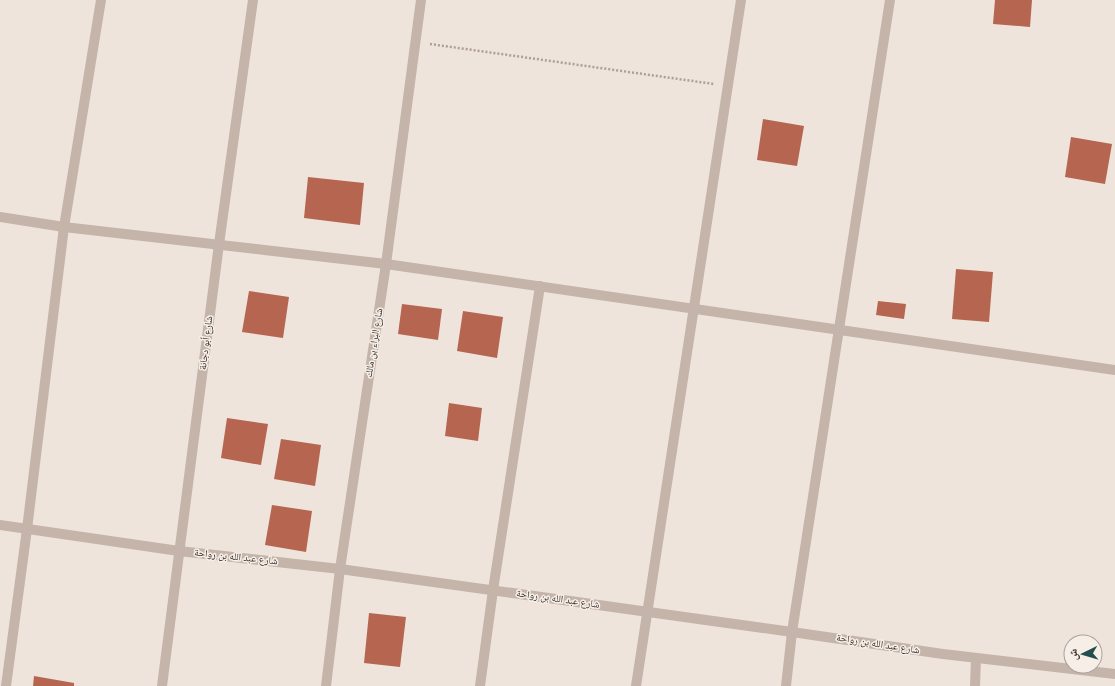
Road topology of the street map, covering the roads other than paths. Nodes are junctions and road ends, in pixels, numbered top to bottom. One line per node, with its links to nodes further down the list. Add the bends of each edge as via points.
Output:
1 (101, 0): 7 (street)
2 (253, 0): 8 (street, شارع أبو دجانة)
3 (421, 0): 9 (street, شارع البراء بن مالك)
4 (741, 0): 11 (street)
5 (890, 0): 12 (street)
6 (0, 217): 7 (street)
7 (64, 227): 8 (street); 15 (street)
8 (218, 244): 9 (street); 16 (street, شارع أبو دجانة)
9 (386, 264): 10 (street); 17 (street, شارع البراء بن مالك)
10 (540, 286): 11 (street); 18 (street)
11 (694, 308): 12 (street); 19 (street)
12 (839, 329): 13 (street); 20 (street)
13 (1115, 370)
14 (0, 525): 15 (street, شارع عبد الله بن رواحة)
15 (27, 529): 16 (street, شارع عبد الله بن رواحة); 23 (street)
16 (179, 551): 17 (street, شارع عبد الله بن رواحة); 24 (street, شارع أبو دجانة)
17 (340, 569): 18 (street, شارع عبد الله بن رواحة); 25 (street, شارع البراء بن مالك)
18 (493, 590): 19 (street, شارع عبد الله بن رواحة); 26 (street)
19 (647, 612): 20 (street, شارع عبد الله بن رواحة); 27 (street)
20 (792, 632): 21 (street, شارع عبد الله بن رواحة); 28 (street)
21 (976, 658): 22 (street, شارع عبد الله بن رواحة); 29 (street)
22 (1115, 674)
23 (6, 686)
24 (162, 686)
25 (326, 686)
26 (480, 686)
27 (636, 686)
28 (786, 686)
29 (975, 686)

